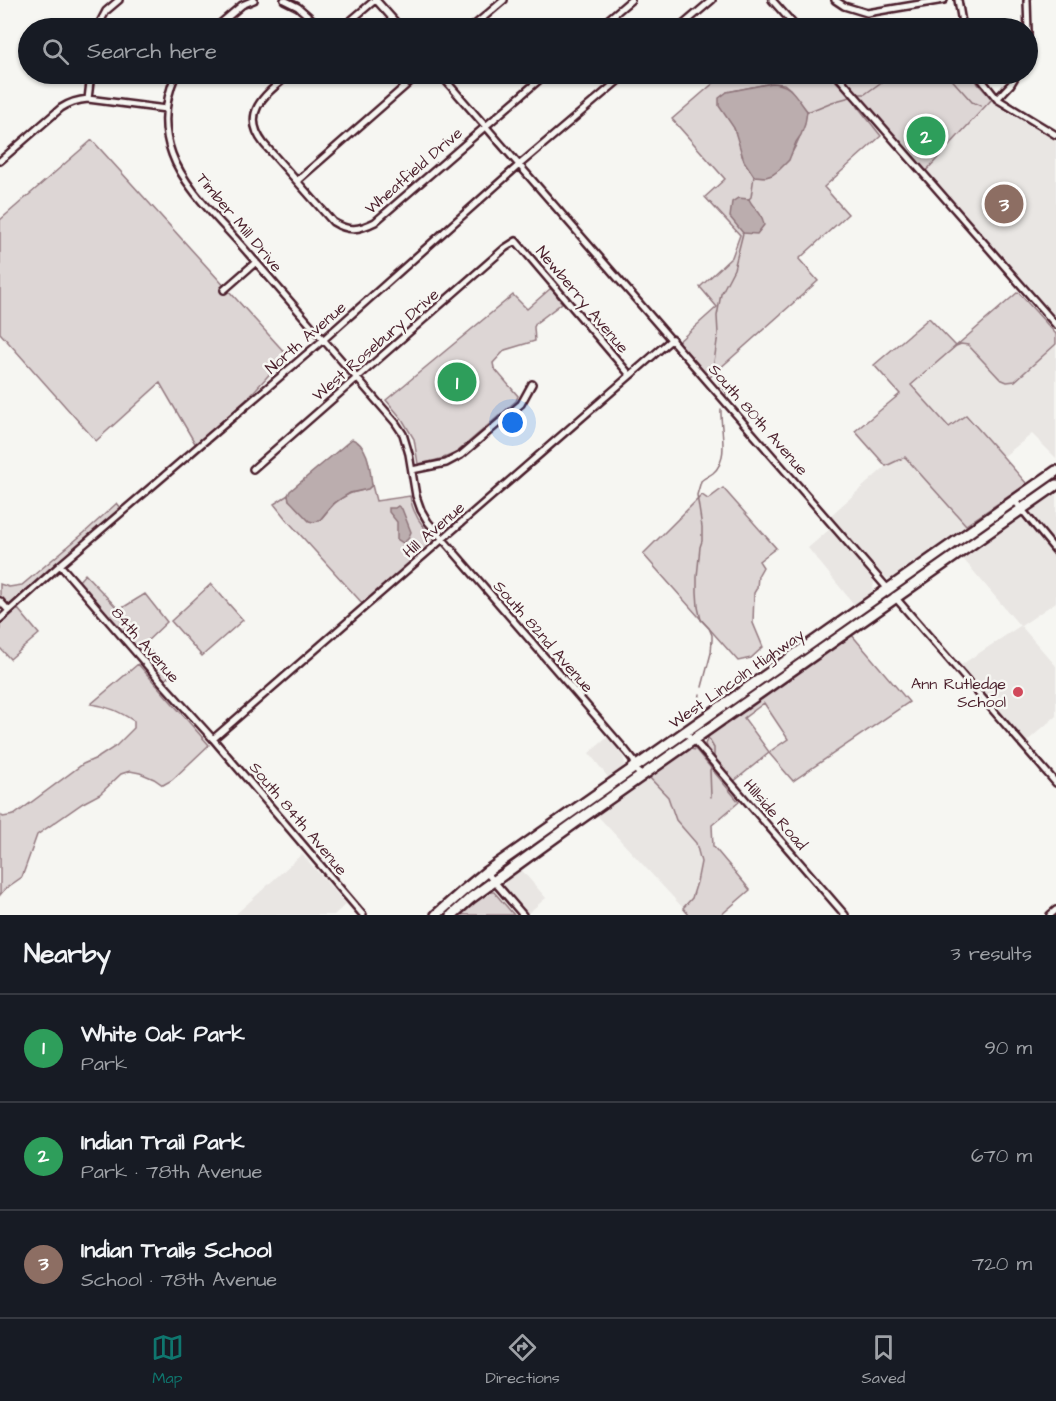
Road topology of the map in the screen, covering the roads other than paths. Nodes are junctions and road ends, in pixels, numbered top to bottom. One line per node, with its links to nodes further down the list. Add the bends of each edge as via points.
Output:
1 (119, 0): 13 (street)
2 (254, 0): 14 (street)
3 (284, 0): 15 (street)
4 (375, 0): 16 (street); 17 (street)
5 (504, 0): 18 (street)
6 (631, 0): 19 (street)
7 (712, 0): 20 (street)
8 (772, 0): 21 (street)
9 (835, 0): 10 (street, via 867,13)
10 (944, 0)
11 (958, 0): 22 (street)
12 (1027, 0): 23 (street)
13 (102, 18)
14 (226, 18)
15 (311, 18)
16 (354, 18)
17 (392, 18)
18 (483, 18)
19 (610, 18)
20 (691, 18)
21 (788, 18)
22 (961, 18)
23 (1027, 18)
24 (89, 84): 34 (street)
25 (173, 84): 36 (street, Timber Mill Drive)
26 (278, 84): 41 (street, Wheatfield Drive, via 260,101 256,130)
27 (408, 84): 41 (street)
28 (449, 84): 37 (street, South 80th Avenue)
29 (534, 84): 37 (street, Wheatfield Drive)
30 (614, 84): 40 (street, North Avenue)
31 (845, 84): 45 (street)
32 (985, 84): 35 (street)
33 (1011, 84): 35 (street)
34 (87, 99): 36 (street); 39 (street, via 69,102)
35 (997, 99): 38 (street)
36 (166, 109): 43 (street, Timber Mill Drive, via 168,139 182,175)
37 (485, 126): 40 (street, South 80th Avenue); 41 (street, Wheatfield Drive, via 366,227 354,230 333,222)
38 (1056, 135)
39 (1, 158)
40 (519, 165): 46 (street, South 80th Avenue); 47 (street, North Avenue)
41 (297, 181)
42 (516, 241): 48 (street, Newberry Avenue); 49 (street, West Rosebury Drive)
43 (256, 262): 44 (street); 47 (street, Timber Mill Drive)
44 (224, 290)
45 (1056, 325)
46 (672, 339): 48 (street, Hill Avenue); 60 (street, South 80th Avenue)
47 (323, 340): 49 (street, Timber Mill Drive); 59 (street, North Avenue)
48 (630, 375): 57 (street, Hill Avenue)
49 (357, 378): 51 (street, West Rosebury Drive); 52 (street, Timber Mill Drive, via 403,434)
50 (532, 384): 52 (street, via 521,404 461,455 446,463)
51 (253, 469)
52 (412, 470): 57 (street, South 82nd Avenue, via 421,510)
53 (1056, 471): 55 (main road, West Lincoln Highway)
54 (1056, 485): 56 (main road, West Lincoln Highway)
55 (1014, 500): 56 (street); 60 (main road, West Lincoln Highway)
56 (1021, 509): 58 (street); 61 (main road, West Lincoln Highway)
57 (441, 539): 66 (street, Hill Avenue); 67 (street, South 82nd Avenue, via 626,751)
58 (1056, 551)
59 (60, 565): 63 (street, North Avenue); 66 (street, 84th Avenue)
60 (888, 589): 61 (street, South 80th Avenue); 65 (main road, West Lincoln Highway)
61 (895, 597): 65 (main road, West Lincoln Highway); 68 (street, South 80th Avenue)
62 (0, 602): 63 (street)
63 (9, 611): 64 (street, North Avenue)
64 (0, 619)
65 (689, 736): 67 (main road, West Lincoln Highway); 76 (street, Hillside Road)
66 (213, 739): 72 (street, South 84th Avenue)
67 (638, 772): 69 (main road, West Lincoln Highway); 70 (main road, West Lincoln Highway)
68 (1056, 783)
69 (486, 872): 70 (street); 73 (main road, West Lincoln Highway)
70 (494, 881): 74 (main road, West Lincoln Highway); 75 (street)
71 (1056, 910): 77 (street)
72 (363, 915)
73 (436, 915)
74 (452, 915)
75 (523, 915)
76 (845, 915)
77 (1050, 915)

